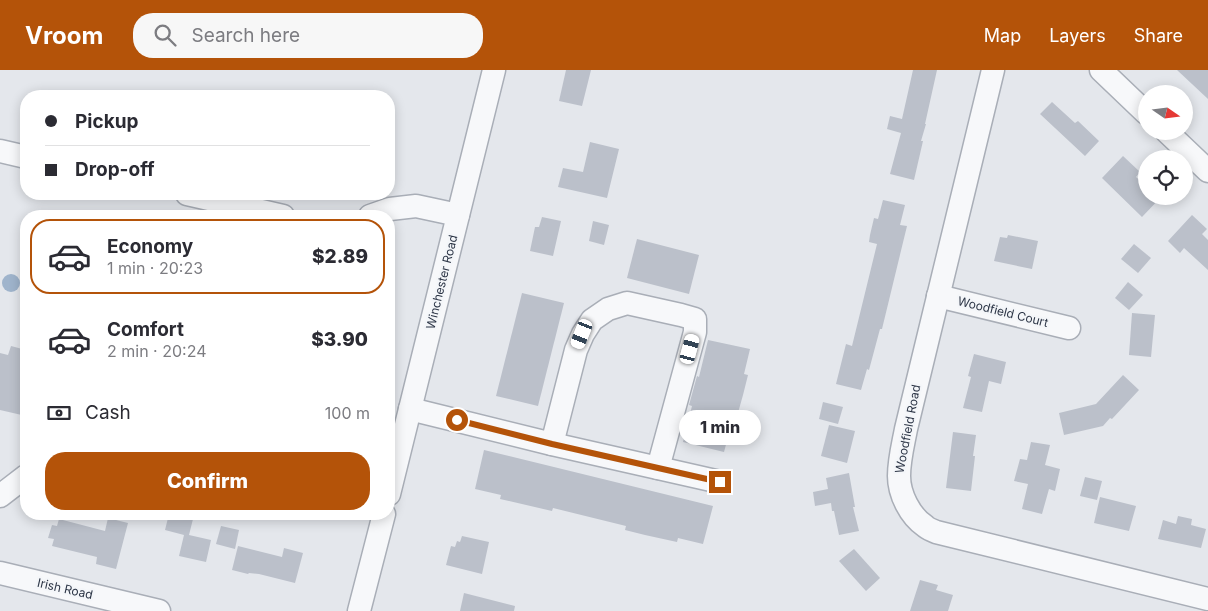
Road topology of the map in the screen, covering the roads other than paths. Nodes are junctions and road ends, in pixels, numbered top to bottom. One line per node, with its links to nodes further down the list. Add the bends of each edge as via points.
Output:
1 (494, 70): 12 (street, Winchester Road)
2 (993, 70): 13 (street, Woodfield Road)
3 (1101, 70): 4 (street)
4 (1138, 105)
5 (1175, 140): 8 (street)
6 (0, 151): 7 (street)
7 (20, 156)
8 (1208, 172)
9 (213, 200): 10 (street)
10 (258, 210)
11 (387, 210): 12 (street, via 416,206)
12 (458, 215): 15 (street, Winchester Road)
13 (938, 296): 14 (street, Woodfield Court); 24 (street, Woodfield Road, via 906,429 898,478 907,505 915,516 936,532)
14 (1069, 328)
15 (410, 409): 16 (street); 18 (street, Winchester Road)
16 (552, 444): 17 (street); 17 (street, via 576,350 592,320 608,309 627,303 682,314 695,319 695,332)
17 (658, 468): 20 (street)
18 (395, 470)
19 (20, 481): 21 (street)
20 (720, 482)
21 (0, 496)
22 (382, 520): 26 (street)
23 (0, 573): 25 (street, Irish Road)
24 (1208, 599)
25 (159, 611)
26 (359, 611)

